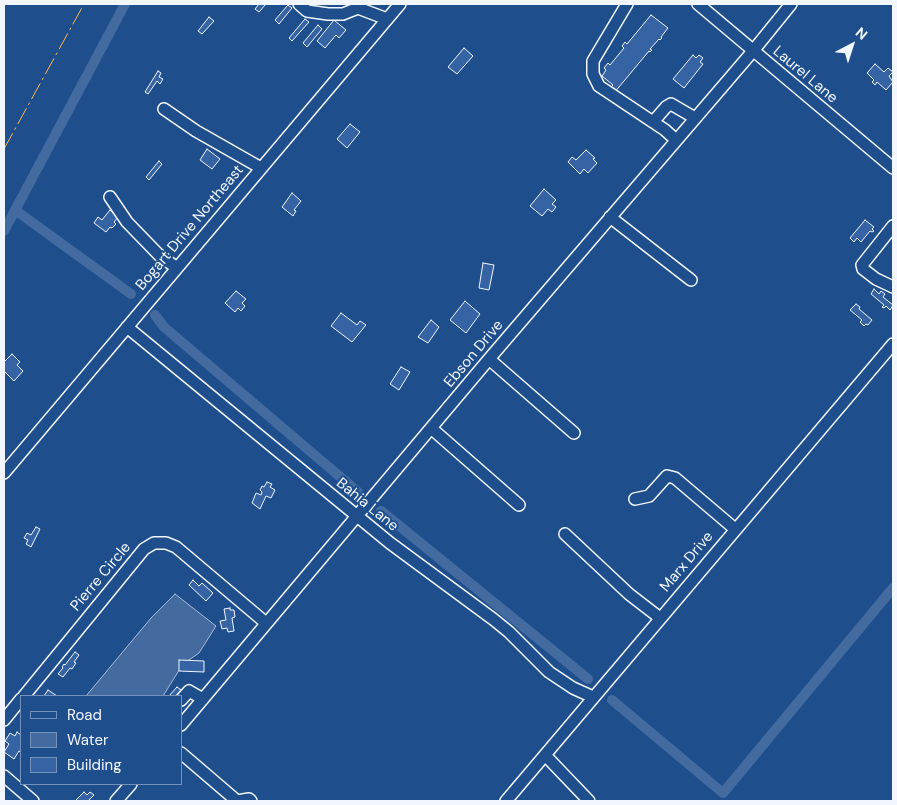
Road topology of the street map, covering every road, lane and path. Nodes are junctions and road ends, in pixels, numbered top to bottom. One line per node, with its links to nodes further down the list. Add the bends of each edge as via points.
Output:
1 (299, 4): 6 (street, via 308,11 328,14 343,14)
2 (400, 4): 7 (street, Bogart Drive Northeast)
3 (627, 4): 11 (street, via 592,61 593,74 599,86)
4 (698, 4): 8 (street, Laurel Lane)
5 (791, 4): 8 (street, Ebson Drive)
6 (357, 6): 7 (street)
7 (387, 19): 13 (street, Bogart Drive Northeast)
8 (753, 51): 10 (street, Ebson Drive); 14 (street, Laurel Lane)
9 (164, 109): 13 (street)
10 (695, 118): 11 (street, via 671,104); 12 (street, Ebson Drive)
11 (653, 122): 12 (street)
12 (676, 140): 16 (street, Ebson Drive)
13 (261, 168): 18 (street, Bogart Drive Northeast)
14 (893, 168)
15 (110, 197): 18 (street, via 127,222 159,255)
16 (610, 218): 19 (street); 23 (street, Ebson Drive)
17 (893, 226): 20 (street, via 862,265)
18 (177, 268): 21 (street, Bogart Drive Northeast)
19 (691, 280)
20 (893, 287)
21 (127, 327): 26 (street, Bogart Drive Northeast); 29 (street, Bahia Lane)
22 (893, 344): 30 (street, Marx Drive)
23 (489, 359): 24 (street, Ebson Drive); 25 (street)
24 (431, 428): 28 (street); 29 (street, Ebson Drive)
25 (574, 433)
26 (4, 473)
27 (636, 499): 30 (street, via 649,496 667,476 675,478)
28 (519, 505)
29 (356, 516): 33 (street, Ebson Drive); 35 (street, Bahia Lane, via 493,619 549,672)
30 (735, 529): 32 (street, Marx Drive)
31 (565, 534): 32 (street, via 629,594)
32 (660, 618): 35 (street, Marx Drive)
33 (266, 623): 34 (street, Pierre Circle, via 176,547 154,543 144,549); 37 (street, Ebson Drive)
34 (25, 695)
35 (593, 697): 42 (street, Marx Drive)
36 (182, 699): 37 (street, via 189,691)
37 (203, 699): 40 (street, Ebson Drive)
38 (20, 700): 39 (street)
39 (4, 720)
40 (182, 724)
41 (182, 754): 47 (street, via 237,801)
42 (545, 755): 48 (street, Marx Drive); 49 (street)
43 (4, 776): 45 (street)
44 (130, 785): 46 (street)
45 (32, 801)
46 (116, 801)
47 (251, 801)
48 (506, 801)
49 (589, 801)

